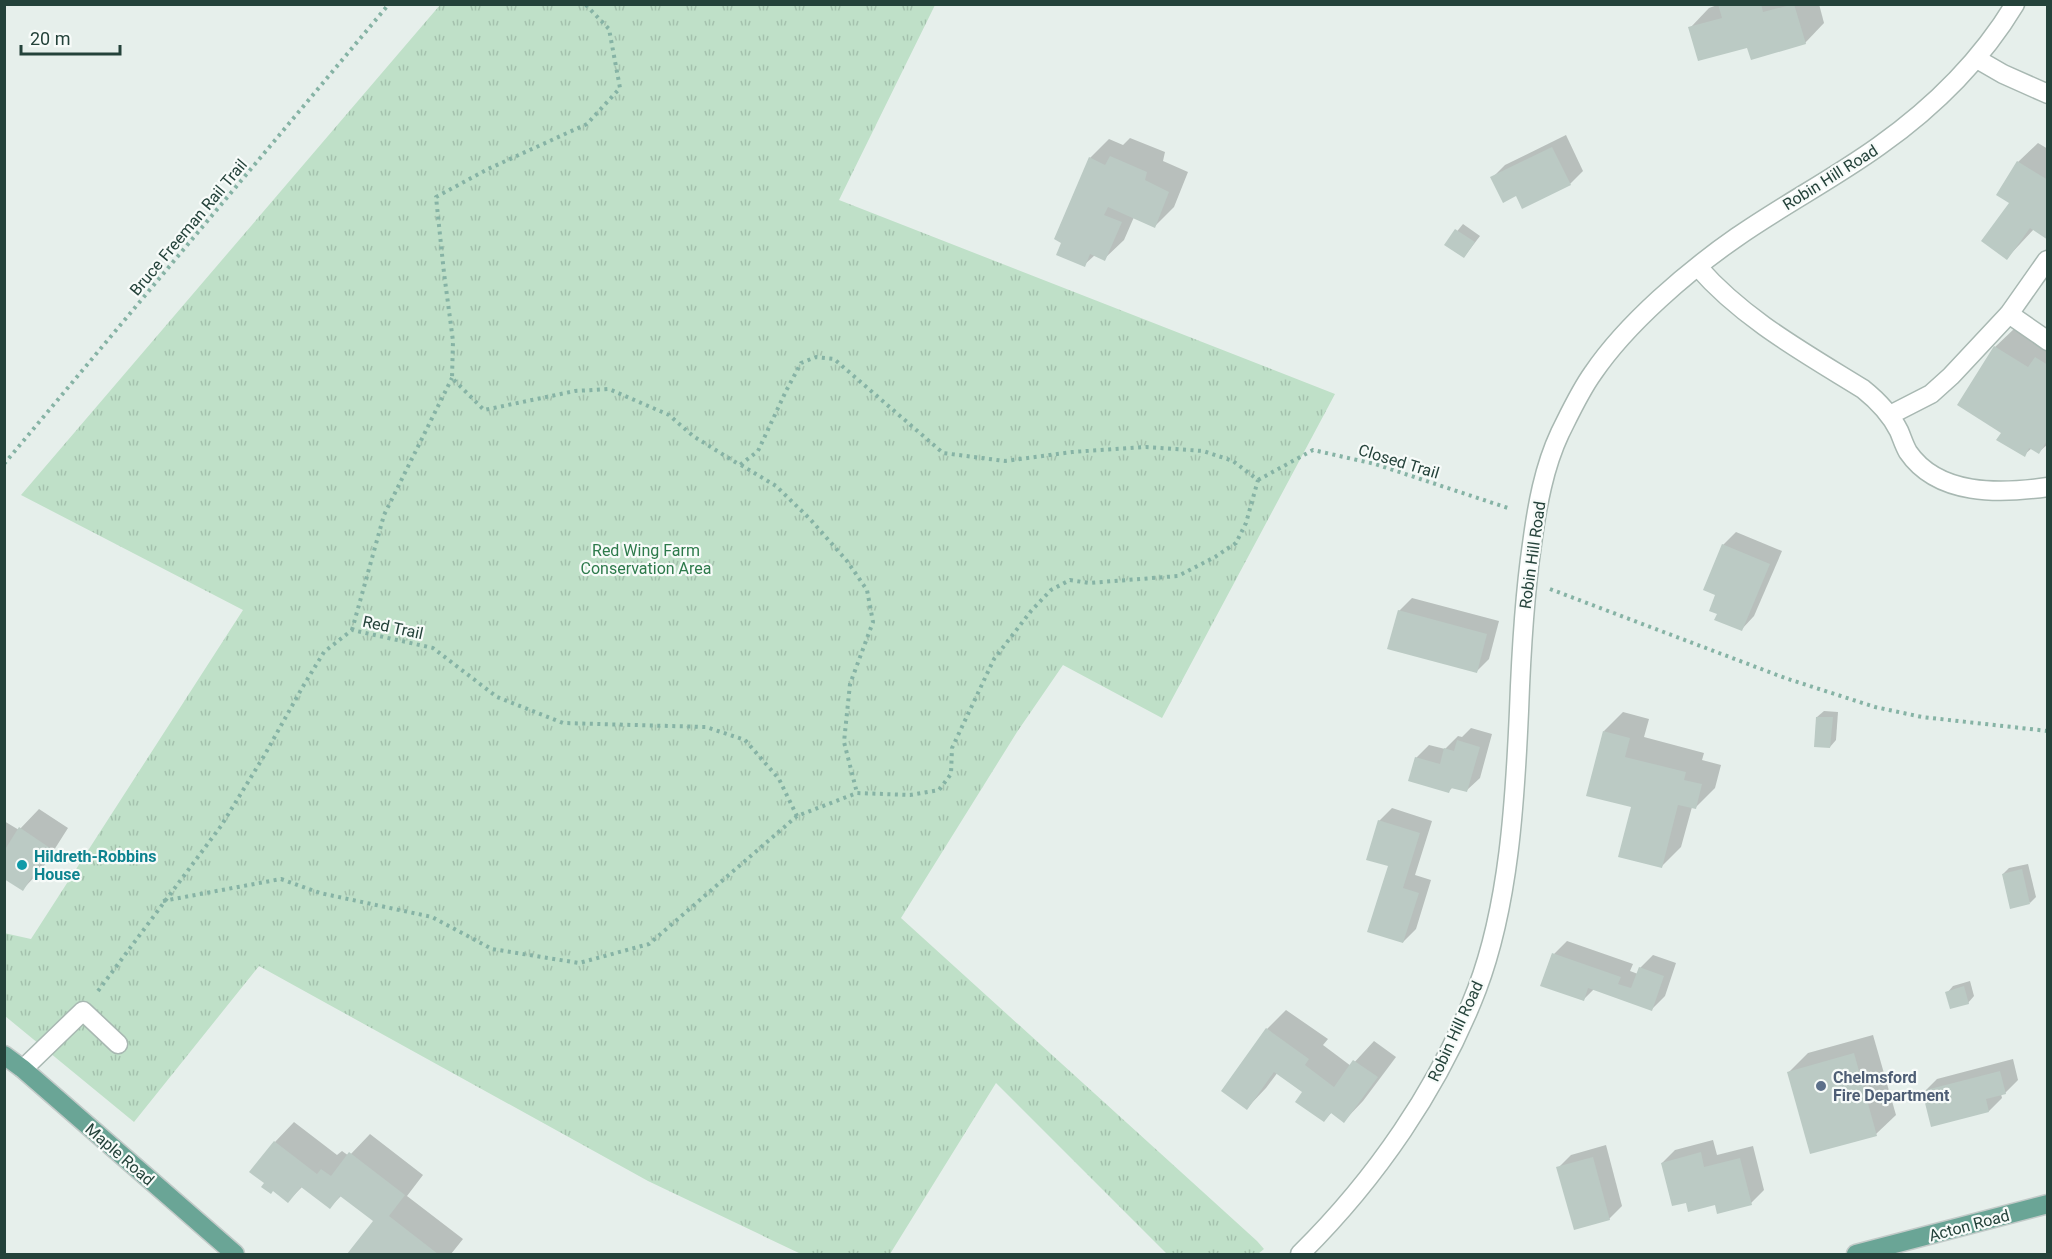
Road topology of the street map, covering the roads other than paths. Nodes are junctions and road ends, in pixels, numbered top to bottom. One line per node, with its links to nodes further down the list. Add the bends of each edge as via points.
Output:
1 (2015, 4): 2 (street, Robin Hill Road)
2 (1977, 59): 3 (street); 5 (street, Robin Hill Road, via 1951,87 1878,147 1774,212)
3 (2048, 94)
4 (2047, 260): 6 (street)
5 (1698, 267): 8 (street, via 1747,313 1863,389); 15 (street, Robin Hill Road, via 1668,291 1593,372 1558,437 1536,517 1526,583 1510,839 1492,938 1478,988 1437,1076 1409,1121 1349,1200)
6 (2009, 314): 7 (street); 8 (street, via 1931,394)
7 (2048, 340)
8 (1890, 415): 9 (street, via 1908,451 1938,479 1965,488)
9 (2048, 488)
10 (118, 1044): 12 (street, via 83,1011)
11 (4, 1055): 12 (main road, Maple Road)
12 (23, 1069): 14 (main road, Maple Road)
13 (2048, 1204): 16 (main road, Acton Road)
14 (235, 1254)
15 (1300, 1254)
16 (1856, 1254)

